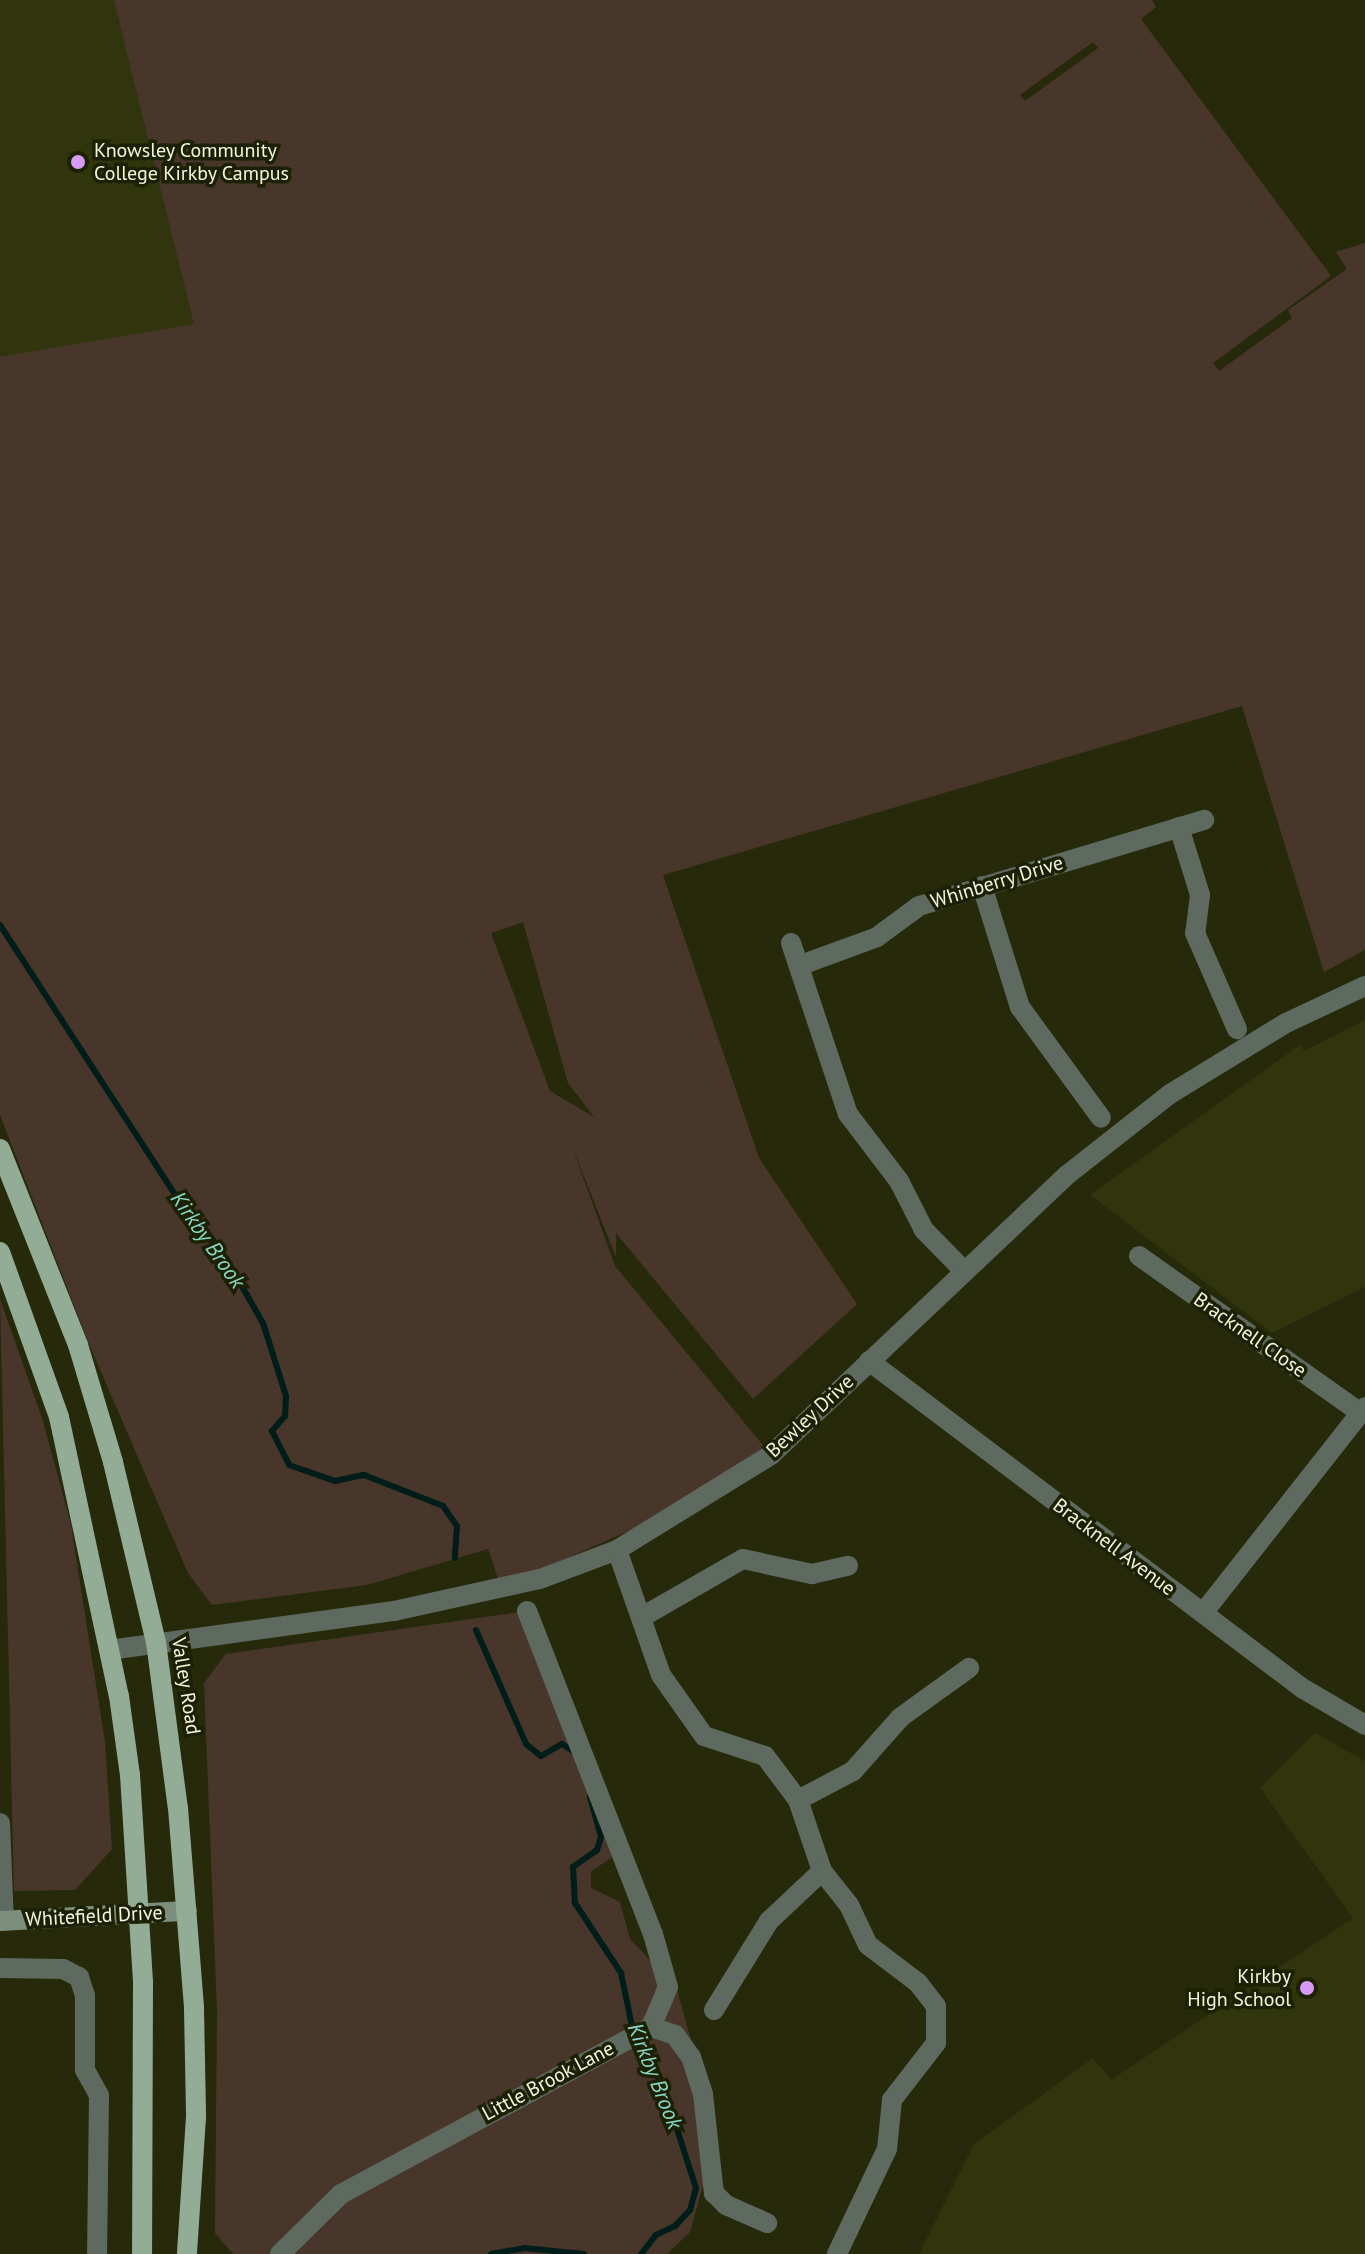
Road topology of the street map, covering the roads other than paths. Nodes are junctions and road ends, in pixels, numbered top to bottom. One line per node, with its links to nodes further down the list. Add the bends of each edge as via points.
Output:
1 (1204, 820): 2 (street, Whinberry Drive)
2 (1179, 827): 3 (street, Whinberry Drive); 7 (street, via 1200,895 1195,933)
3 (982, 886): 5 (street, Whinberry Drive, via 919,906 877,937); 8 (street, via 1020,1007)
4 (791, 943): 5 (street)
5 (801, 965): 12 (street, via 848,1114 893,1172 924,1230)
6 (1365, 986): 12 (street, Bewley Drive, via 1265,1035 1170,1094 1067,1175)
7 (1237, 1029)
8 (1101, 1118)
9 (0, 1149): 20 (main road, Valley Road, via 78,1345 113,1462)
10 (0, 1252): 21 (main road, via 59,1417)
11 (1139, 1256): 14 (street, Bracknell Close)
12 (964, 1271): 13 (street, Bewley Drive)
13 (869, 1361): 15 (street, Bewley Drive, via 771,1455); 18 (street, Bracknell Avenue)
14 (1363, 1410): 18 (street, Bracknell Close)
15 (617, 1550): 19 (street); 20 (street, Bewley Drive, via 540,1579 394,1611)
16 (848, 1566): 19 (street, via 812,1574 743,1548)
17 (527, 1611): 32 (street, via 653,1934 668,1987)
18 (1203, 1613): 23 (street, Bracknell Avenue, via 1302,1688)
19 (642, 1617): 24 (street, via 661,1675 704,1736 765,1756)
20 (156, 1642): 21 (street, Bewley Drive); 27 (main road, Valley Road)
21 (109, 1650): 28 (main road, via 130,1775)
22 (969, 1668): 24 (street, via 901,1717 853,1771)
23 (1365, 1725)
24 (798, 1800): 26 (street)
25 (0, 1823): 29 (street)
26 (822, 1871): 31 (street, via 769,1921); 38 (street, via 849,1905 868,1945 918,1983 936,2006 936,2043 892,2100 887,2149)
27 (187, 1911): 28 (main road, Whitefield Drive); 36 (main road, Valley Road, via 196,2117)
28 (139, 1912): 29 (main road, Whitefield Drive); 35 (main road, via 146,2063)
29 (2, 1921)
30 (0, 1968): 34 (street, via 63,1969 79,1977 85,1995 85,2070 99,2095)
31 (714, 2010)
32 (651, 2027): 33 (street, via 675,2035 691,2057 703,2094 714,2193 726,2205); 37 (street, Little Brook Lane, via 341,2194)
33 (767, 2223)
34 (97, 2254)
35 (142, 2254)
36 (187, 2254)
37 (280, 2254)
38 (837, 2254)

